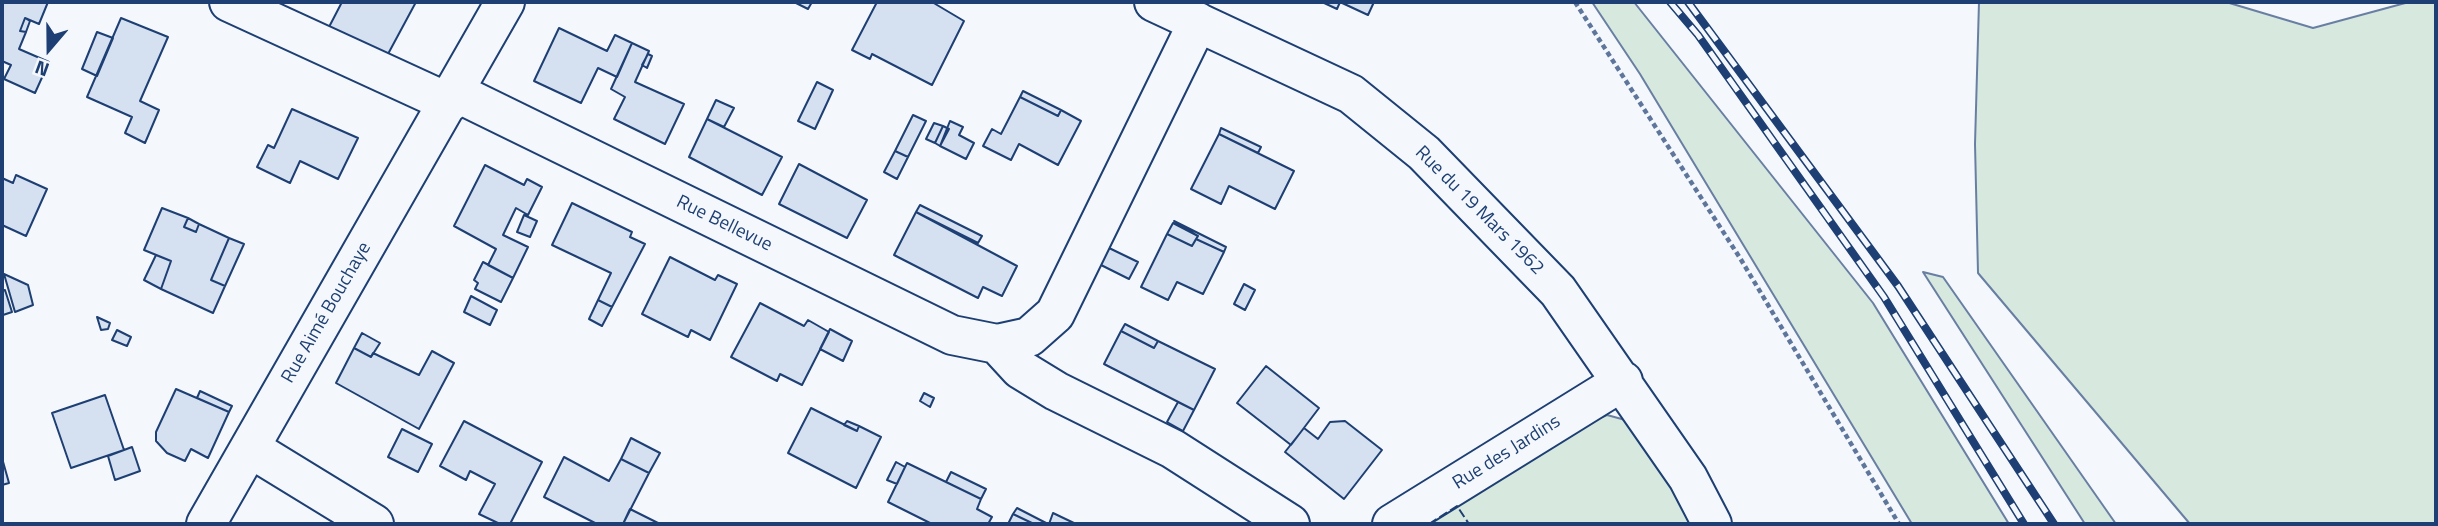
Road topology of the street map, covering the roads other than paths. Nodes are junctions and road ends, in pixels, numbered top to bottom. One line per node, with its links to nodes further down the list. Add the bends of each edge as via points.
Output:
1 (229, 2): 5 (street)
2 (505, 2): 5 (street, Rue Aimé Bouchaye)
3 (1154, 2): 4 (street, Rue du 19 Mars 1962)
4 (1198, 22): 6 (street, Rue Bellevue, via 1055,314 1029,338); 7 (street, Rue du 19 Mars 1962, via 1351,94 1424,153 1558,291)
5 (452, 97): 6 (street, Rue Bellevue, via 951,335); 8 (street, Rue Aimé Bouchaye)
6 (997, 344): 11 (street, via 1020,369 1173,449)
7 (1623, 381): 12 (street, Rue des Jardins); 13 (street, Rue du 19 Mars 1962, via 1688,478)
8 (250, 448): 9 (street, Rue Aimé Bouchaye); 10 (street)
9 (206, 524)
10 (374, 524)
11 (1290, 524)
12 (1392, 524)
13 (1712, 524)

